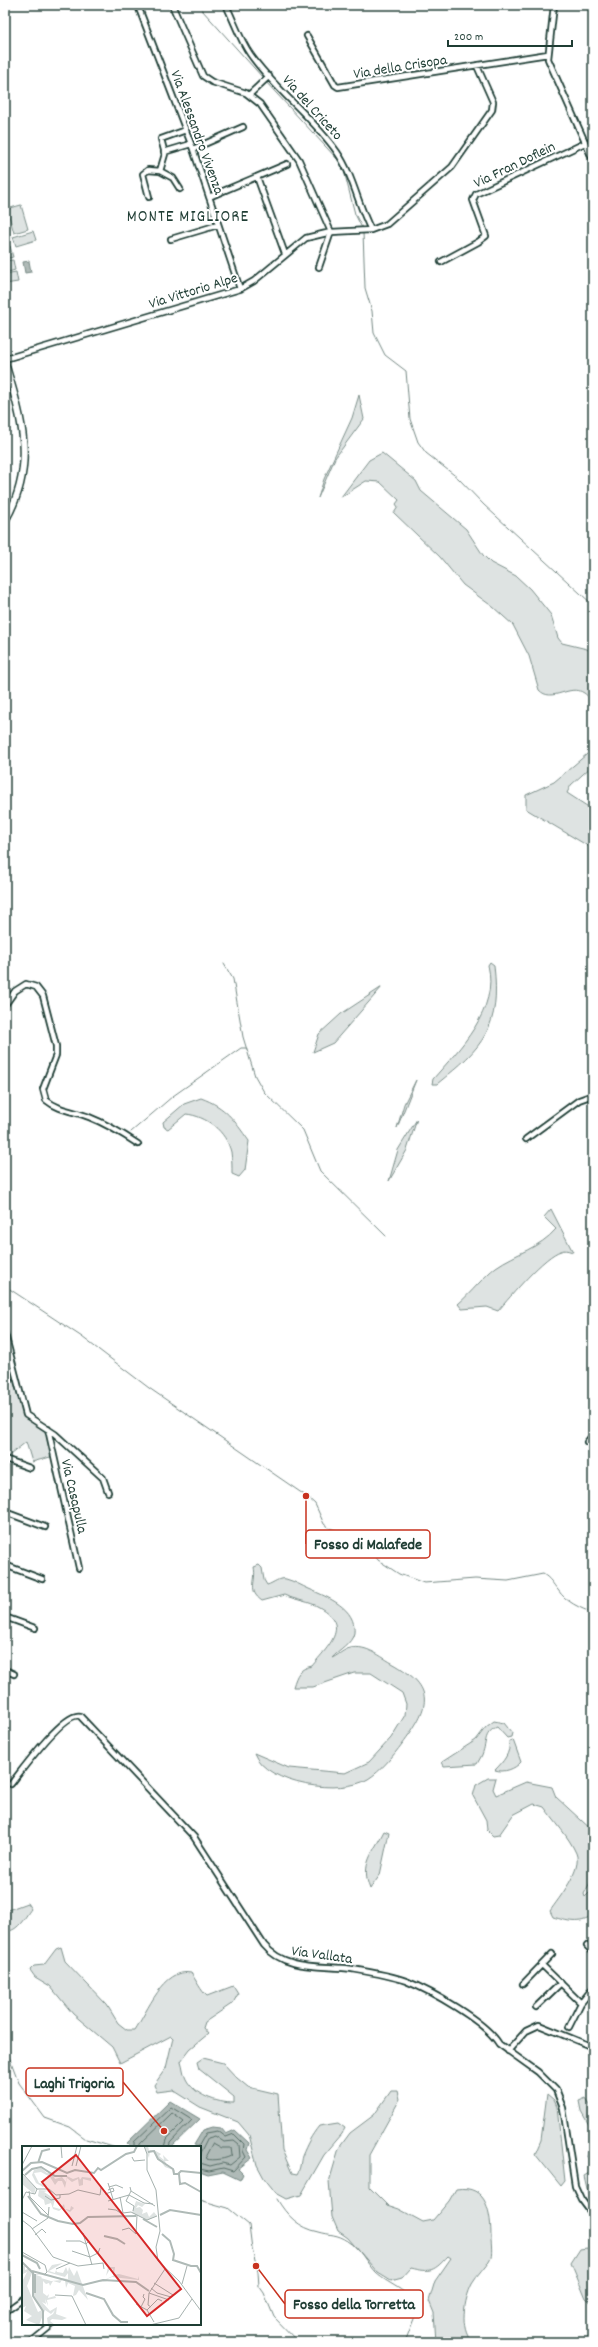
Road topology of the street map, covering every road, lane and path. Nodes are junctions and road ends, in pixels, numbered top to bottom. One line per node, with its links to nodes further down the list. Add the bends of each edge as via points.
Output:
1 (172, 5): 9 (street, via 203,76 212,82)
2 (226, 5): 8 (street, Via del Criceto, via 248,51)
3 (554, 5): 6 (street)
4 (138, 6): 11 (street, Via Alessandro Vivenza)
5 (307, 36): 7 (street, Via della Crisopa, via 338,88)
6 (548, 54): 7 (street, Via della Crisopa); 12 (street)
7 (477, 66): 23 (street, Via Vittorio Alpe, via 493,102 492,110 446,173 388,223)
8 (266, 79): 9 (street); 23 (street, Via del Criceto, via 312,121 338,153)
9 (249, 95): 24 (street, via 262,107 297,157)
10 (243, 128): 13 (street)
11 (186, 130): 13 (street, Via Alessandro Vivenza); 14 (street, via 161,140)
12 (585, 143): 15 (street); 27 (street, Via Fran Doflein, via 476,194 473,200 486,236)
13 (192, 146): 14 (street); 21 (street, Via Alessandro Vivenza)
14 (164, 152): 17 (street)
15 (593, 160)
16 (287, 164): 18 (street)
17 (160, 172): 19 (street, via 173,178); 20 (street, via 148,170 143,174)
18 (257, 177): 21 (street); 26 (street)
19 (180, 189)
20 (150, 197)
21 (209, 197): 22 (street, Via Alessandro Vivenza)
22 (218, 224): 25 (street); 29 (street, Via Alessandro Vivenza)
23 (369, 230): 24 (street, Via Vittorio Alpe)
24 (331, 232): 26 (street, Via Vittorio Alpe, via 304,238); 28 (street)
25 (172, 239)
26 (285, 254): 29 (street, Via Vittorio Alpe, via 254,281)
27 (441, 262)
28 (319, 267)
29 (240, 289): 30 (street, Via Vittorio Alpe)
30 (5, 359)
31 (5, 363): 32 (main road, via 18,405 24,436 21,476)
32 (5, 521)
33 (5, 1005): 36 (street, via 15,991 26,984 36,987 44,997 56,1049 43,1088 46,1100 70,1113 92,1118)
34 (593, 1095): 35 (street, via 579,1100)
35 (526, 1139)
36 (138, 1144)
37 (5, 1334): 38 (street, Via Casapulla, via 25,1412 31,1420)
38 (48, 1429): 43 (street, Via Casapulla, via 104,1478); 47 (street, Via Casapulla)
39 (593, 1435): 40 (street)
40 (587, 1442)
41 (5, 1459): 42 (street)
42 (30, 1468)
43 (108, 1492)
44 (5, 1512): 45 (street)
45 (45, 1527)
46 (5, 1565): 48 (street)
47 (80, 1568)
48 (42, 1579)
49 (5, 1617): 50 (street)
50 (36, 1628)
51 (5, 1670): 52 (street)
52 (14, 1674)
53 (11, 1784): 65 (street, Via Vallata, via 52,1735 75,1716 80,1716 194,1837 259,1938 273,1955 286,1961 353,1970 409,1983 480,2023)
54 (587, 1946): 55 (street)
55 (593, 1951)
56 (552, 1954): 57 (street)
57 (542, 1965): 58 (street); 59 (street)
58 (561, 1983): 61 (street); 62 (street)
59 (523, 1984)
60 (593, 1988): 61 (street)
61 (581, 2003): 63 (street)
62 (536, 2007)
63 (569, 2027)
64 (593, 2047): 65 (street, via 539,2025 531,2027)
65 (508, 2051): 66 (street, Via Vallata, via 552,2084 559,2096 575,2186)
66 (593, 2215)
67 (22, 2300): 68 (street)
68 (5, 2312)
69 (52, 2325): 70 (street)
70 (31, 2342)

